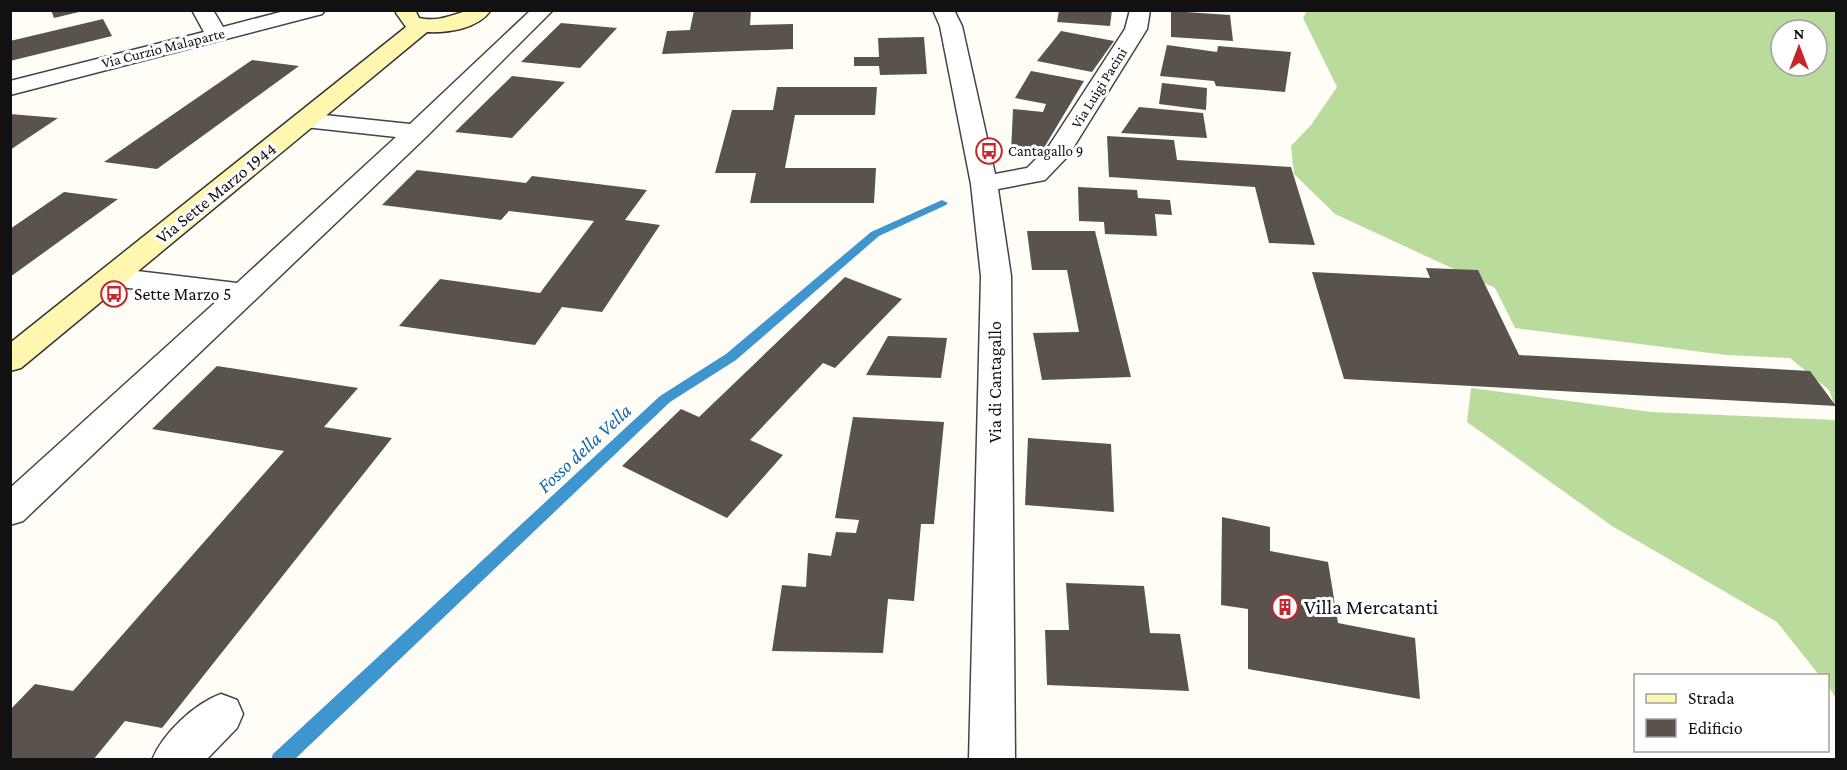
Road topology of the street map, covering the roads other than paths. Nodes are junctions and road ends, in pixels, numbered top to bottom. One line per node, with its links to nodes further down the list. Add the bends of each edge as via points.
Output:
1 (202, 10): 8 (street)
2 (315, 10): 8 (street, Via Curzio Malaparte)
3 (481, 10): 7 (street, Via Sette Marzo 1944, via 457,22)
4 (543, 10): 11 (street)
5 (943, 10): 12 (street, Via di Cantagallo, via 951,26)
6 (1140, 10): 12 (street, Via Luigi Pacini, via 1136,29 1059,151 1036,174)
7 (414, 18): 10 (street, Via Sette Marzo 1944)
8 (216, 34): 9 (street, Via Curzio Malaparte)
9 (10, 88)
10 (305, 120): 11 (street); 13 (street, Via Sette Marzo 1944)
11 (417, 132): 14 (street)
12 (984, 184): 19 (street, Via di Cantagallo, via 996,276)
13 (112, 277): 14 (street); 15 (street, Via Sette Marzo 1944)
14 (245, 294): 16 (street)
15 (10, 360)
16 (10, 510)
17 (221, 714): 18 (street)
18 (174, 759)
19 (992, 759)

